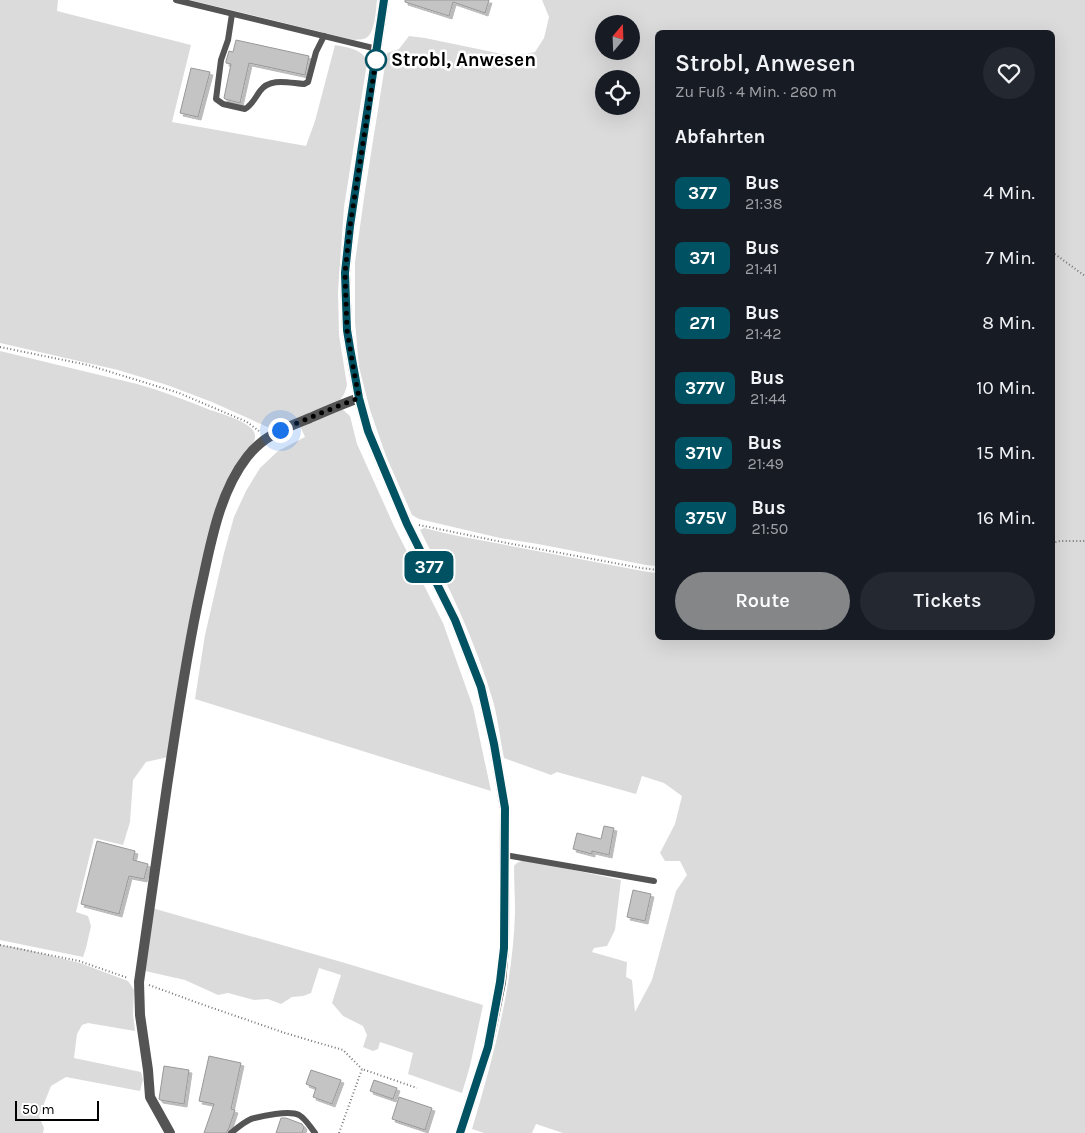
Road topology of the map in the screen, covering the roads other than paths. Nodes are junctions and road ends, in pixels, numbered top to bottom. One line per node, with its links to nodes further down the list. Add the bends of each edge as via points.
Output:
1 (176, 0): 3 (lane)
2 (384, 0): 5 (main road)
3 (232, 14): 4 (lane); 4 (lane, via 216,99 223,104 244,109 270,82 308,82)
4 (324, 36): 5 (lane)
5 (377, 49): 6 (main road, via 345,273 347,330)
6 (359, 398): 7 (main road, via 368,431 407,524 455,620 481,687 505,808); 9 (street, via 267,437 248,456 231,482 215,528 178,710 139,982 150,1097)
7 (505, 855): 8 (lane); 12 (main road, via 504,948 500,982 488,1047)
8 (654, 881)
9 (170, 1133)
10 (231, 1133): 11 (lane, via 252,1119 282,1113 299,1116)
11 (315, 1133)
12 (460, 1133)

